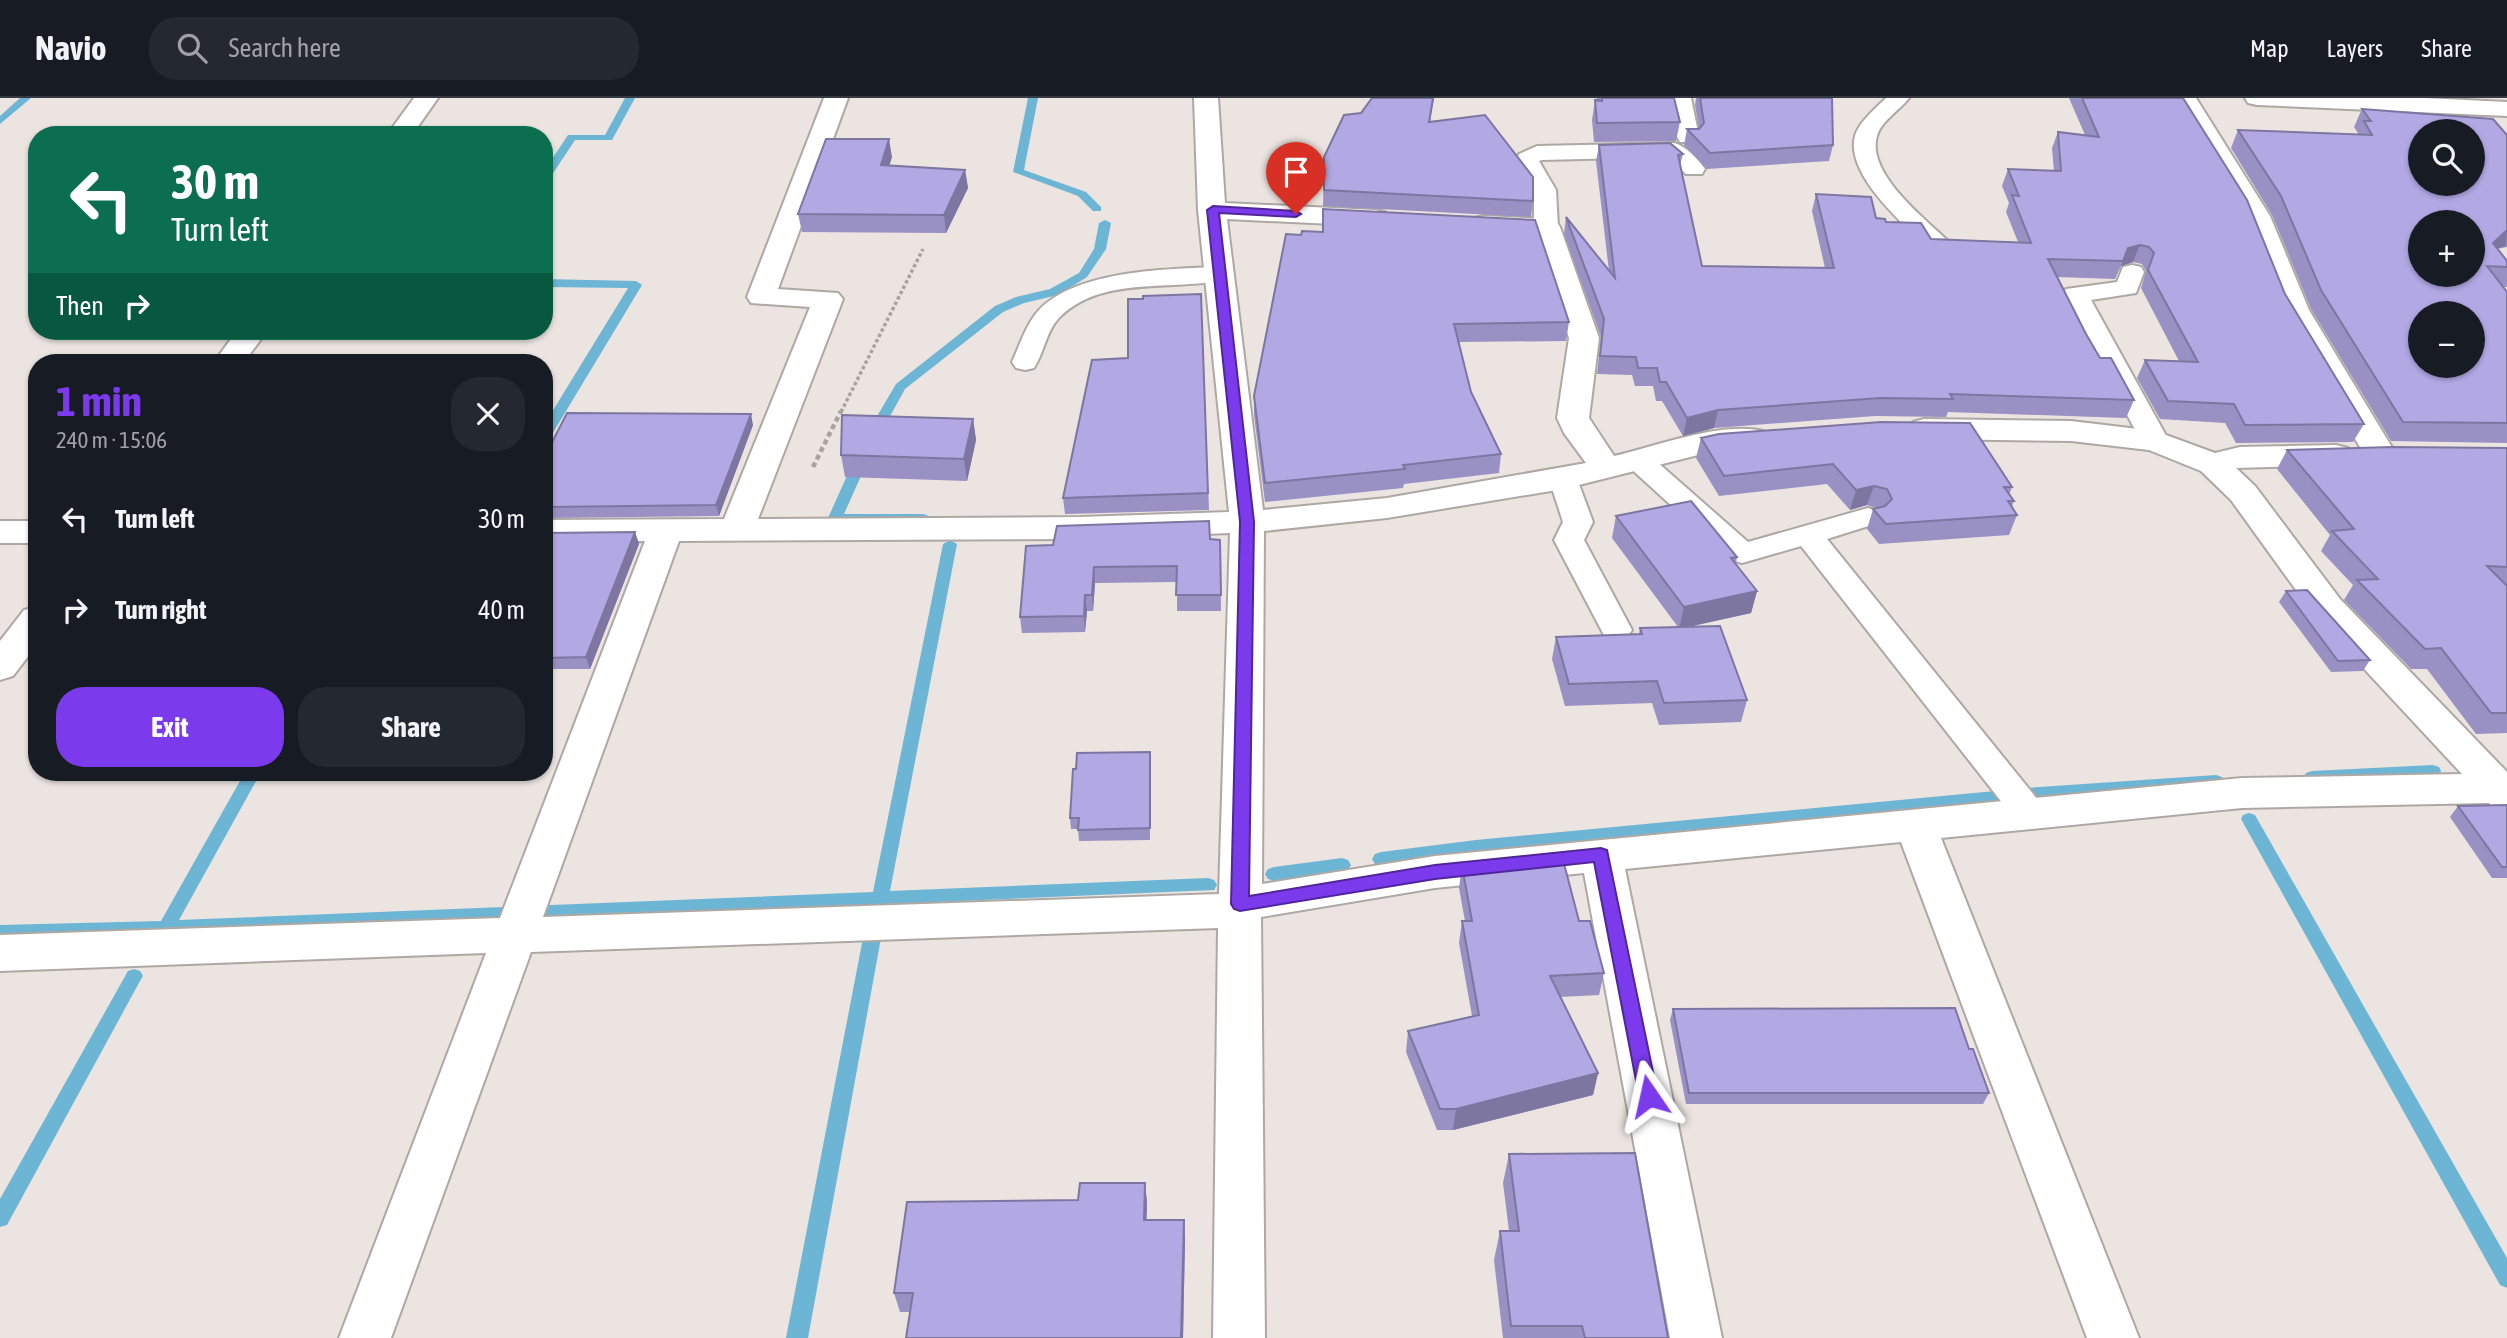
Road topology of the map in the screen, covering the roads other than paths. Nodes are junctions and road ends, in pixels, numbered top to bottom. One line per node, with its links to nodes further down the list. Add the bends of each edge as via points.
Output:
1 (426, 98): 9 (street)
2 (836, 98): 31 (street, via 761,297 828,299)
3 (1206, 98): 13 (street)
4 (1680, 98): 11 (lane)
5 (1898, 98): 17 (lane, via 1866,135 1866,161 1896,203)
6 (2184, 98): 25 (street, via 2256,216 2294,310 2393,454 2240,457)
7 (2257, 98): 8 (street)
8 (2496, 109): 10 (street)
9 (406, 126)
10 (2507, 134)
11 (1688, 137)
12 (1694, 169): 16 (lane, via 1674,150 1537,153 1527,159 1545,190)
13 (1213, 210): 14 (street); 19 (street)
14 (1407, 220)
15 (1463, 222): 16 (street)
16 (1546, 227): 26 (street, via 1584,338 1573,418)
17 (1939, 245)
18 (2132, 272): 23 (lane, via 2127,288 2076,294)
19 (1219, 274): 20 (lane, via 1149,277 1074,298 1049,314); 29 (street)
20 (1025, 362)
21 (1889, 429): 23 (street, via 2071,430)
22 (1781, 436): 24 (street, via 1714,441)
23 (2155, 441): 25 (street)
24 (1637, 460): 26 (street); 35 (lane, via 1742,553)
25 (2213, 464): 39 (street, via 2243,493 2327,607)
26 (1606, 468): 27 (street)
27 (1563, 480): 29 (street, via 1387,508); 36 (lane, via 1578,522 1569,540)
28 (1868, 517): 35 (lane)
29 (1247, 522): 31 (street); 43 (street)
30 (666, 530): 31 (street); 32 (street); 44 (street)
31 (737, 530)
32 (553, 531)
33 (0, 532): 34 (street)
34 (28, 532)
35 (1808, 535): 40 (lane)
36 (1616, 630)
37 (28, 631): 38 (street)
38 (0, 667)
39 (2504, 791): 40 (street, via 2242,793)
40 (2030, 814): 41 (street)
41 (1915, 825): 42 (street); 49 (street)
42 (1601, 855): 43 (street, via 1435,872); 48 (street)
43 (1240, 907): 44 (street); 47 (street)
44 (522, 918): 45 (street); 46 (street)
45 (0, 953)
46 (365, 1338)
47 (1238, 1338)
48 (1696, 1338)
49 (2113, 1338)

